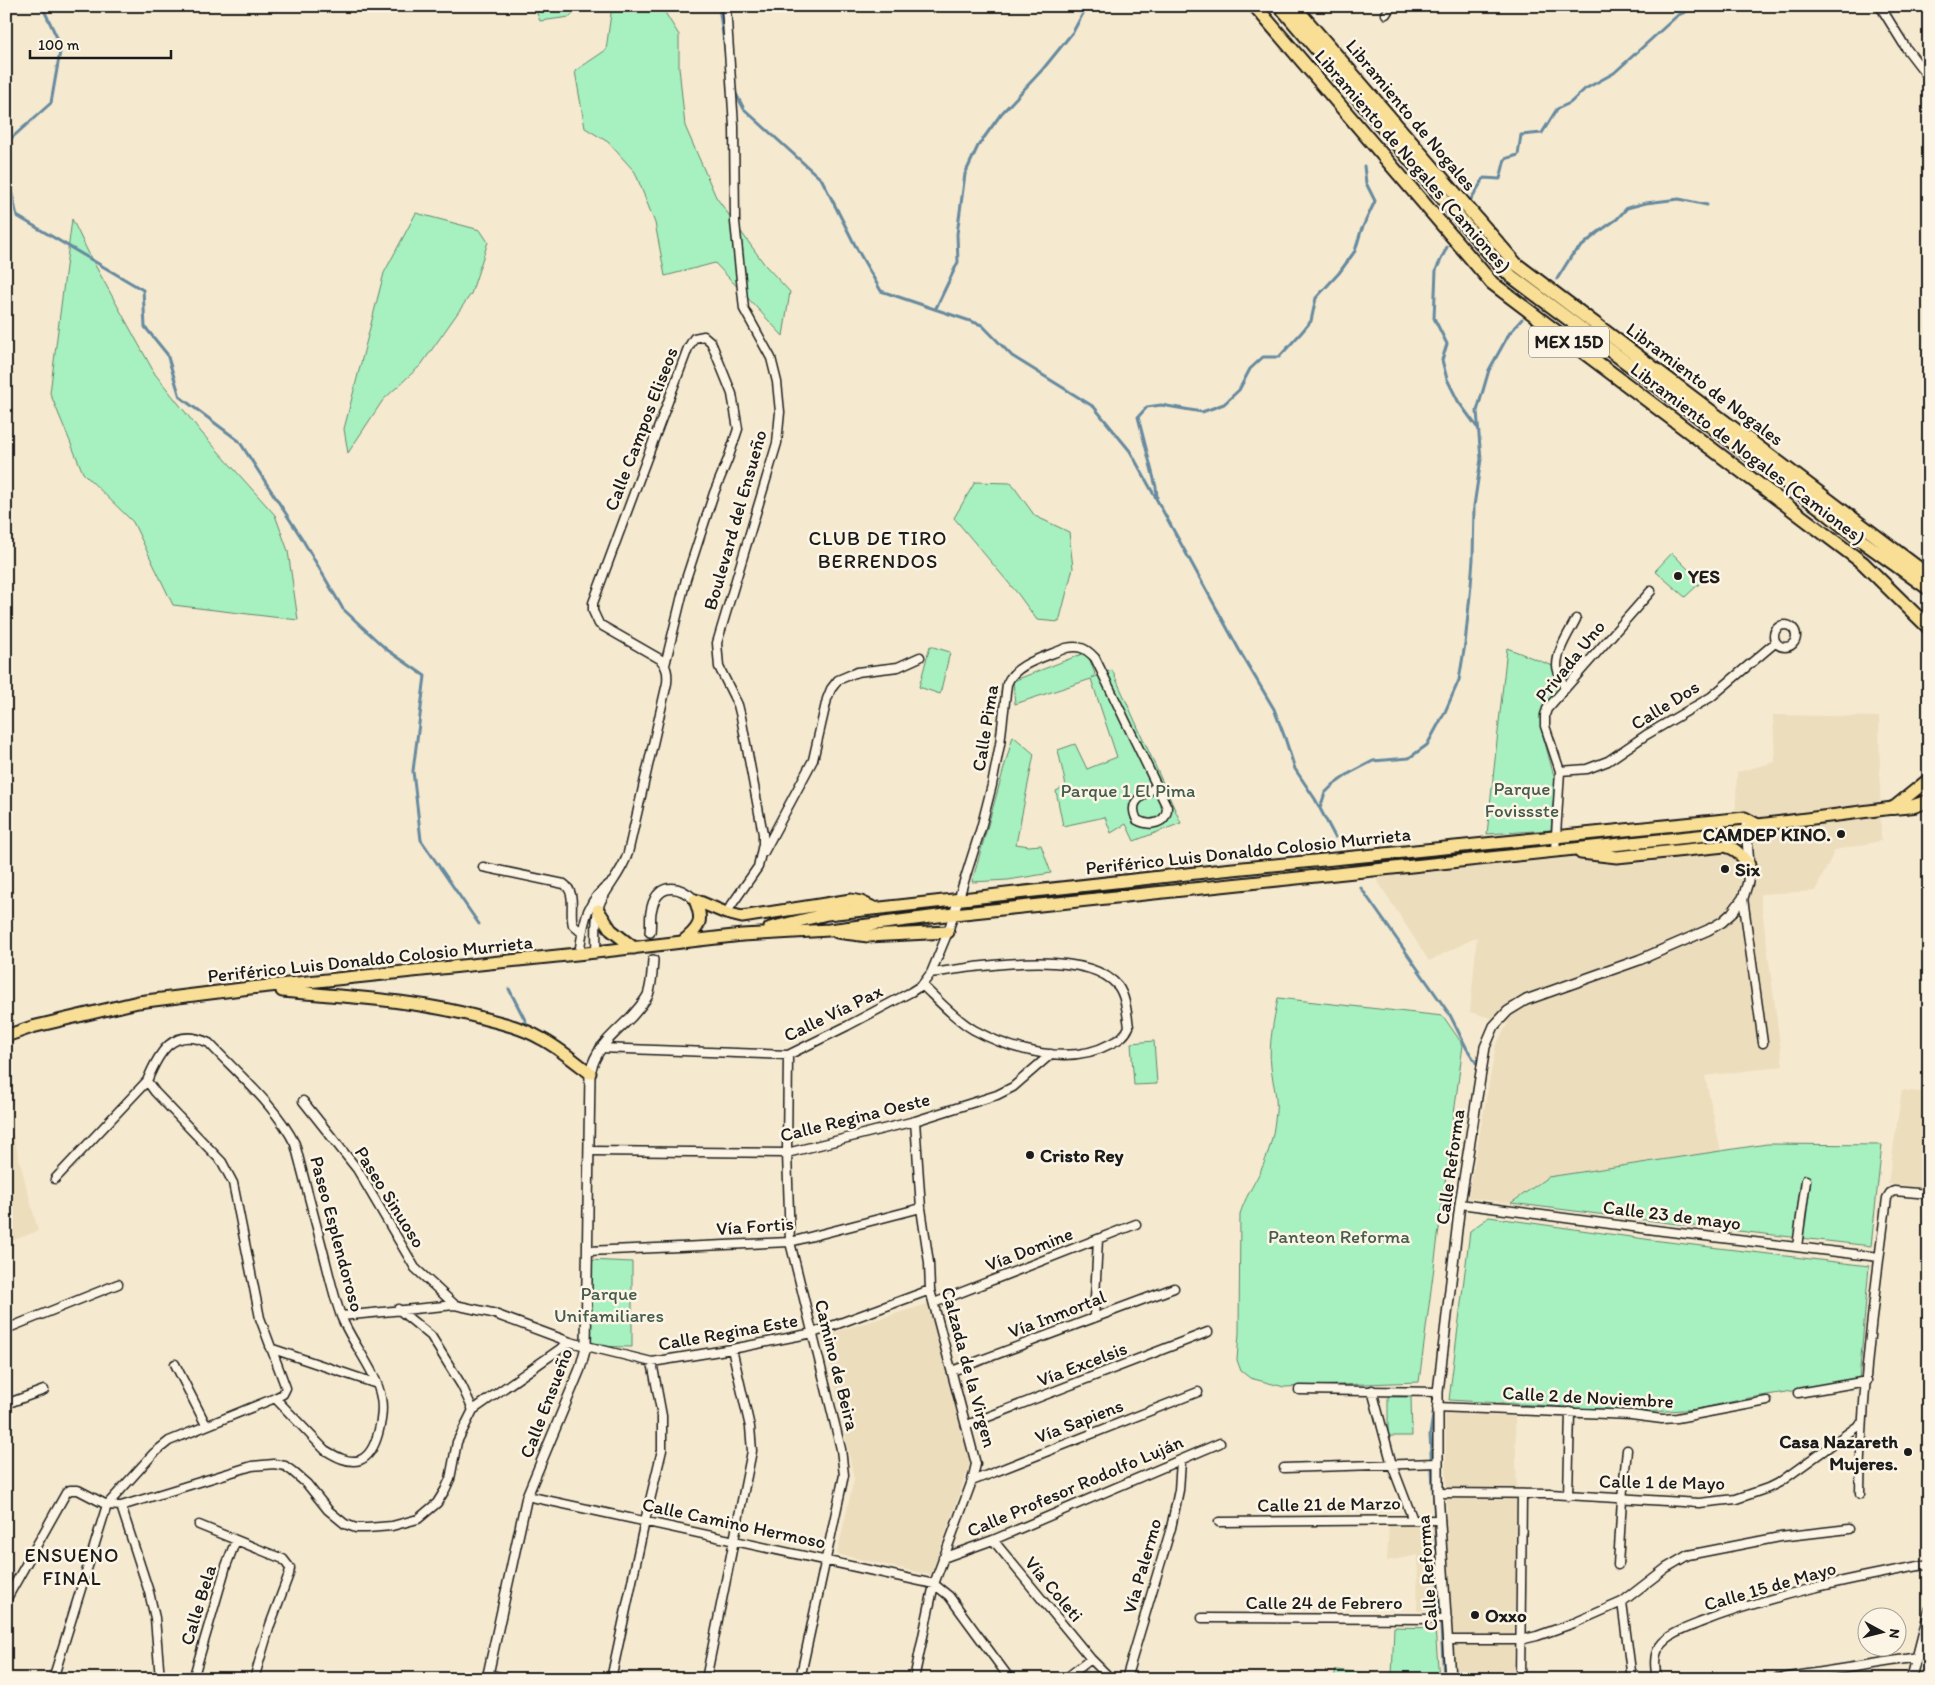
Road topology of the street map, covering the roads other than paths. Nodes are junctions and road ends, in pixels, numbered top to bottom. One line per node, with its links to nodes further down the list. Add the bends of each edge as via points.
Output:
1 (726, 6): 31 (street, Boulevard del Ensueño, via 734,126 735,222 744,309 771,358 780,412 777,443 717,643 719,667 741,717 763,834)
2 (1255, 6): 15 (highway, Libramiento de Nogales (Camiones) / MEX 15D, via 1492,283 1863,563)
3 (1266, 6): 13 (highway, MEX 15D, via 1496,278 1869,560)
4 (1280, 6): 11 (highway, Libramiento de Nogales / MEX 15D, via 1507,272)
5 (1294, 6): 10 (highway, Libramiento de Nogales / MEX 15D, via 1516,264)
6 (1391, 6): 8 (street)
7 (1880, 6): 9 (street)
8 (1386, 14)
9 (1929, 78)
10 (1929, 576)
11 (1929, 589)
12 (1651, 591): 19 (street, Privada Uno)
13 (1929, 617)
14 (1576, 619): 19 (street, via 1558,660 1558,673)
15 (1929, 628)
16 (1776, 642): 20 (street, Calle Dos, via 1711,696 1608,761 1587,769)
17 (920, 657): 31 (street, via 898,667 857,672 834,684 826,699 813,760)
18 (666, 665): 18 (street, Calle Campos Eliseos, via 686,579 738,429 732,394 711,342 704,336 694,338 688,348 593,603 599,624); 37 (street, Calle Campos Eliseos, via 667,683 628,854 616,880)
19 (1565, 688): 20 (street, Privada Uno, via 1548,709 1544,720)
20 (1560, 771): 28 (street, Privada Uno)
21 (1929, 779): 24 (main road)
22 (1157, 786): 22 (street, Calle Pima, via 1168,807 1167,813 1157,823 1144,824 1137,820 1133,807 1135,801); 35 (street, Calle Pima, via 1089,651 1074,646 1066,648 1018,669 1008,684 992,785)
23 (1929, 801): 24 (highway)
24 (1893, 808): 26 (main road, Periférico Luis Donaldo Colosio Murrieta)
25 (1745, 818): 26 (main road); 27 (street, Calle Reforma); 28 (main road, Periférico Luis Donaldo Colosio Murrieta)
26 (1758, 824): 27 (main road, Periférico Luis Donaldo Colosio Murrieta)
27 (1746, 830): 29 (main road, Periférico Luis Donaldo Colosio Murrieta); 32 (street, Calle Reforma)
28 (1556, 838): 30 (street, Privada Uno); 35 (main road, Periférico Luis Donaldo Colosio Murrieta)
29 (1567, 850): 30 (main road, Periférico Luis Donaldo Colosio Murrieta); 32 (main road, via 1618,857 1725,846 1737,851)
30 (1555, 851): 41 (main road, Periférico Luis Donaldo Colosio Murrieta)
31 (762, 855): 39 (street, Boulevard del Ensueño, via 758,867)
32 (1749, 865): 34 (street, Calle Reforma)
33 (483, 867): 45 (street, via 564,884 571,896 573,925)
34 (1743, 898): 56 (street); 69 (street, Calle Reforma, via 1732,913 1708,930 1624,966 1526,1000 1498,1021 1485,1047)
35 (958, 899): 38 (main road, Periférico Luis Donaldo Colosio Murrieta); 41 (street, Calle Vía Pax)
36 (695, 900): 39 (main road); 43 (street, via 680,888 662,892 651,910); 47 (main road, via 700,914 699,926)
37 (599, 902): 45 (street, Calle Campos Eliseos, via 587,910); 48 (main road, via 611,930); 49 (street)
38 (874, 908): 39 (main road, via 851,900 750,917); 40 (main road, Periférico Luis Donaldo Colosio Murrieta)
39 (726, 913)
40 (827, 914): 42 (main road); 46 (main road, Periférico Luis Donaldo Colosio Murrieta)
41 (954, 914): 42 (main road, Periférico Luis Donaldo Colosio Murrieta); 44 (street, Calle Vía Pax)
42 (829, 930): 44 (main road, via 868,936); 46 (main road, Periférico Luis Donaldo Colosio Murrieta)
43 (650, 932)
44 (948, 932): 52 (street, Calle Vía Pax)
45 (582, 933): 50 (street, Calle Campos Eliseos)
46 (742, 935): 47 (main road, Periférico Luis Donaldo Colosio Murrieta)
47 (682, 942): 48 (main road, Periférico Luis Donaldo Colosio Murrieta)
48 (634, 948): 49 (main road, Periférico Luis Donaldo Colosio Murrieta)
49 (596, 952): 50 (main road, Periférico Luis Donaldo Colosio Murrieta)
50 (579, 954): 54 (main road, Periférico Luis Donaldo Colosio Murrieta)
51 (653, 960): 57 (street, via 648,996)
52 (931, 973): 53 (street, Calle Vía Pax); 59 (street, via 1050,962 1090,969 1118,986 1126,1004 1130,1027 1126,1034 1100,1050 1079,1055)
53 (922, 985): 58 (street, Calle Vía Pax); 59 (street, via 972,1028 992,1038)
54 (250, 988): 55 (main road, Periférico Luis Donaldo Colosio Murrieta, via 138,1002); 60 (main road, via 390,1000 454,1010 539,1037)
55 (6, 1036)
56 (1763, 1043)
57 (600, 1048): 58 (street, Calle Vía Pax); 60 (street)
58 (788, 1054): 65 (street, Camino de Beira)
59 (1052, 1054): 63 (street, Calle Regina Oeste, via 1006,1092)
60 (590, 1073): 64 (street, Calle Ensueño)
61 (147, 1081): 66 (street); 83 (street, Paseo Esplendoroso, via 158,1057 171,1042 182,1038 200,1039 209,1044 277,1115 295,1144); 90 (street, via 222,1162 233,1183 260,1318)
62 (303, 1101): 81 (street, Paseo Sinuoso, via 357,1169 415,1268)
63 (915, 1121): 65 (street, Calle Regina Oeste); 70 (street, Calzada de la Virgen)
64 (590, 1152): 65 (street, Calle Regina Oeste); 75 (street, Calle Ensueño)
65 (788, 1153): 73 (street, Camino de Beira)
66 (55, 1179)
67 (1806, 1180): 74 (street)
68 (1929, 1194): 76 (street, via 1899,1190 1890,1194)
69 (1460, 1204): 74 (street, Calle 23 de mayo); 101 (street, Calle Reforma)
70 (921, 1208): 73 (street, Vía Fortis); 79 (street, Calzada de la Virgen)
71 (1136, 1224): 72 (street, Vía Domine)
72 (1098, 1239): 80 (street, Vía Domine); 84 (street)
73 (790, 1242): 75 (street, Vía Fortis); 87 (street, Camino de Beira)
74 (1797, 1247): 76 (street, Calle 23 de mayo)
75 (588, 1251): 89 (street, Calle Ensueño)
76 (1879, 1257): 95 (street)
77 (118, 1284): 85 (street)
78 (1174, 1288): 84 (street, Vía Inmortal)
79 (930, 1290): 80 (street, Calzada de la Virgen); 87 (street, Calle Regina Este)
80 (934, 1303): 94 (street, Calzada de la Virgen)
81 (455, 1305): 82 (street); 88 (street, via 492,1312)
82 (398, 1310): 83 (street); 107 (street, via 431,1336)
83 (341, 1316): 96 (street, Paseo Esplendoroso)
84 (1094, 1318): 94 (street, Vía Inmortal)
85 (6, 1329)
86 (1208, 1332): 111 (street, Vía Excelsis)
87 (813, 1333): 91 (street, Calle Regina Este); 136 (street, Camino de Beira, via 844,1463 843,1486)
88 (570, 1342): 89 (street); 107 (street)
89 (586, 1347): 92 (street, Calle Regina Este); 122 (street, Calle Ensueño, via 580,1369)
90 (270, 1348): 96 (street); 103 (street, via 286,1385 283,1394)
91 (732, 1349): 92 (street, Calle Regina Este); 134 (street, via 750,1427 752,1451)
92 (652, 1362): 128 (street, via 663,1433)
93 (175, 1364): 110 (street)
94 (952, 1371): 111 (street, Calzada de la Virgen)
95 (1867, 1381): 102 (street); 109 (street)
96 (378, 1384): 103 (street, Paseo Esplendoroso, via 382,1408 380,1425 371,1449 360,1460 344,1460 325,1450)
97 (44, 1390): 105 (street)
98 (1299, 1390): 99 (street)
99 (1372, 1390): 101 (street); 116 (street)
100 (1198, 1392): 118 (street, Vía Sapiens)
101 (1438, 1392): 106 (street, Calle Reforma)
102 (1798, 1393)
103 (275, 1398): 110 (street)
104 (1767, 1401): 108 (street, Calle 2 de Noviembre, via 1677,1418)
105 (6, 1404)
106 (1437, 1406): 108 (street, Calle 2 de Noviembre); 115 (street, Calle Reforma)
107 (473, 1410): 125 (street, via 457,1442 445,1490 428,1512 407,1523 367,1528 345,1524 292,1471 274,1464 252,1466)
108 (1570, 1412): 123 (street)
109 (1862, 1423): 121 (street); 124 (street, Calle 1 de Mayo, via 1780,1482 1749,1496 1699,1503)
110 (206, 1425): 125 (street, via 162,1447 129,1479)
111 (967, 1425): 118 (street, Calzada de la Virgen, via 976,1459)
112 (1220, 1443): 114 (street, Calle Profesor Rodolfo Luján)
113 (1627, 1450): 124 (street)
114 (1180, 1461): 133 (street, Calle Profesor Rodolfo Luján); 162 (street, Vía Palermo, via 1179,1490 1171,1528)
115 (1437, 1463): 116 (street); 119 (street, Calle Reforma)
116 (1392, 1465): 117 (street); 126 (street)
117 (1284, 1468)
118 (972, 1481): 135 (street, Calzada de la Virgen)
119 (1438, 1493): 120 (street, Calle 1 de Mayo); 127 (street, Calle Reforma)
120 (1522, 1494): 123 (street, Calle 1 de Mayo); 146 (street)
121 (1860, 1494)
122 (527, 1496): 128 (street, Calle Camino Hermoso); 149 (street, Calle Ensueño)
123 (1568, 1496): 124 (street, Calle 1 de Mayo)
124 (1622, 1499): 137 (street)
125 (114, 1505): 140 (street, via 78,1490 66,1493); 150 (street); 151 (street, via 149,1592 155,1618)
126 (1413, 1520): 127 (street, Calle 21 de Marzo); 129 (street, Calle 21 de Marzo)
127 (1440, 1520): 144 (street, Calle Reforma)
128 (645, 1521): 134 (street, Calle Camino Hermoso); 155 (street)
129 (1219, 1522)
130 (199, 1525): 132 (street)
131 (1849, 1529): 141 (street, via 1780,1537 1688,1555)
132 (236, 1540): 152 (street, Calle Bela); 153 (street, via 282,1559 290,1568)
133 (993, 1540): 135 (street, Calle Profesor Rodolfo Luján); 148 (street, Vía Coleti)
134 (734, 1541): 136 (street, Calle Camino Hermoso); 156 (street)
135 (943, 1558): 139 (street, Calzada de la Virgen)
136 (827, 1560): 139 (street, Calle Camino Hermoso); 157 (street, Camino de Beira)
137 (1618, 1565)
138 (1929, 1566): 166 (street, Calle 15 de Mayo, via 1803,1590 1685,1629 1659,1646 1655,1660)
139 (934, 1584): 158 (street, Calzada de la Virgen); 159 (street, via 950,1596)
140 (6, 1600)
141 (1622, 1602): 146 (street, via 1574,1623); 165 (street)
142 (1929, 1610): 147 (street)
143 (1202, 1618): 144 (street, Calle 24 de Febrero)
144 (1446, 1619): 145 (street, Calle Reforma)
145 (1448, 1640): 146 (street); 163 (street, Calle Reforma)
146 (1520, 1640): 164 (street)
147 (1918, 1657): 167 (street); 168 (street)
148 (1091, 1659): 160 (street); 161 (street, Vía Coleti)
149 (487, 1676): 154 (street)
150 (53, 1679)
151 (160, 1679)
152 (193, 1679)
153 (254, 1679)
154 (509, 1679)
155 (611, 1679)
156 (706, 1679)
157 (800, 1679)
158 (914, 1679)
159 (1010, 1679)
160 (1065, 1679)
161 (1111, 1679)
162 (1126, 1679)
163 (1450, 1679)
164 (1520, 1679)
165 (1632, 1679)
166 (1657, 1679)
167 (1776, 1679)
168 (1911, 1679)

